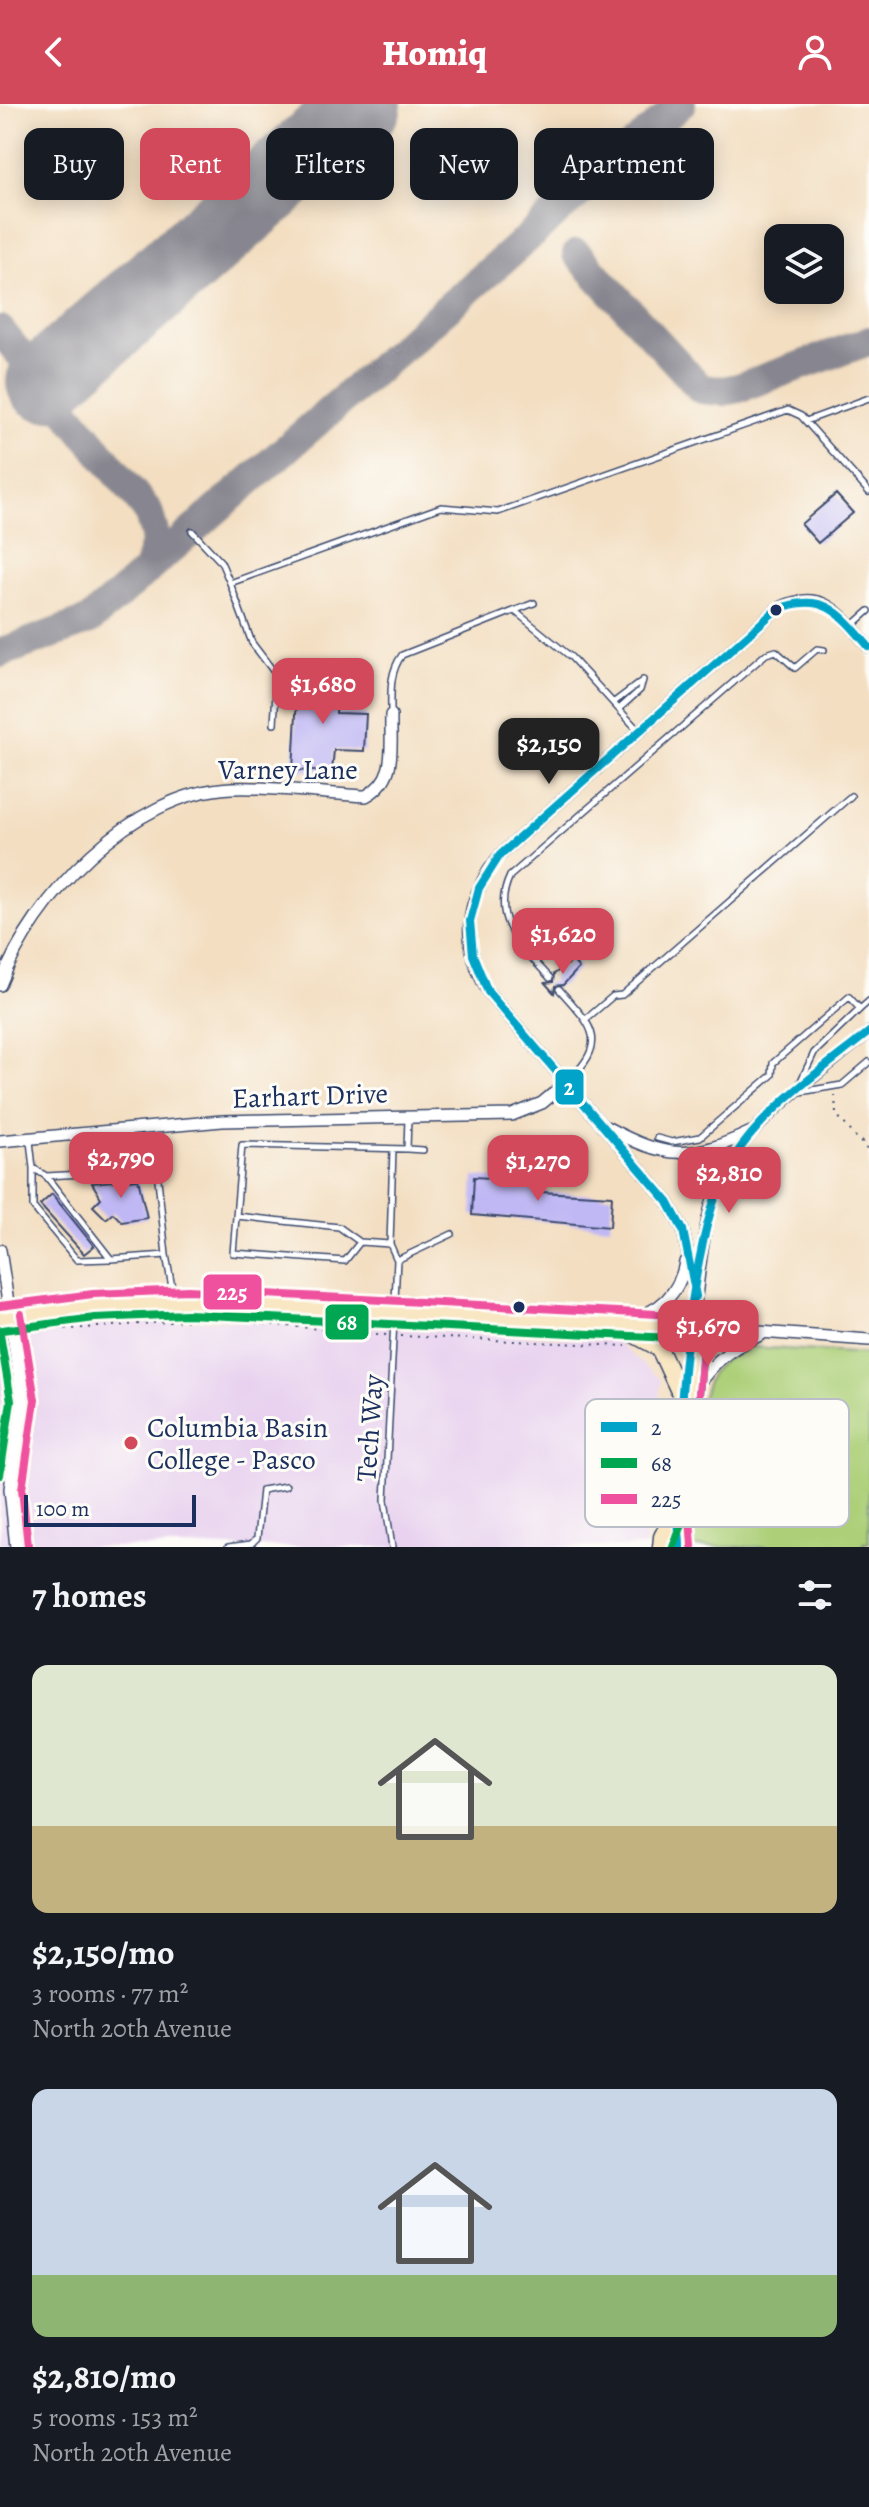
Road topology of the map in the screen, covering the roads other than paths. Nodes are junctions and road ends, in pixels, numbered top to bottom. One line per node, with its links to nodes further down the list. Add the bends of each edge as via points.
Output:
1 (869, 398): 2 (lane)
2 (806, 421): 3 (lane); 5 (lane, via 795,411 781,411 498,512 441,507)
3 (869, 492)
4 (192, 531): 5 (lane, via 221,562)
5 (230, 583): 15 (lane, via 252,643 277,676)
6 (534, 603): 8 (lane, Varney Lane)
7 (869, 611): 9 (lane)
8 (516, 612): 12 (lane, via 571,657); 14 (lane, Varney Lane, via 402,655 391,682)
9 (851, 627): 10 (street); 16 (street, via 824,603 786,604)
10 (869, 647)
11 (824, 650): 18 (lane, via 817,649 795,668 782,654 770,651 515,871 502,898 506,925)
12 (613, 703): 13 (lane); 13 (lane, via 643,680 640,690)
13 (619, 709): 16 (lane)
14 (391, 715): 19 (street, Varney Lane, via 389,776 366,796 230,788 195,795 118,833 44,902)
15 (274, 724)
16 (637, 729): 26 (street, via 500,855 476,889 469,935 479,975)
17 (851, 796): 23 (lane, via 622,995 613,996)
18 (550, 978)
19 (0, 985)
20 (559, 989): 23 (lane)
21 (869, 1001): 22 (lane)
22 (860, 1009): 27 (lane, via 814,1053); 32 (lane, via 849,997 773,1063 772,1075 700,1137 672,1142)
23 (586, 1019): 26 (lane, via 593,1053)
24 (869, 1032): 27 (street)
25 (869, 1062): 27 (lane, via 834,1089)
26 (565, 1084): 28 (street, Earhart Drive, via 542,1103 512,1115); 29 (street)
27 (797, 1092): 30 (street)
28 (408, 1117): 31 (street, Earhart Drive, via 222,1121); 35 (lane)
29 (597, 1122): 30 (street, via 652,1149 687,1155); 44 (street, via 668,1202 683,1230)
30 (756, 1130): 48 (street, via 731,1161 715,1194)
31 (30, 1137): 33 (street, Earhart Drive); 37 (lane)
32 (657, 1138)
33 (0, 1141)
34 (393, 1149): 35 (lane); 39 (lane, via 242,1145); 42 (lane)
35 (407, 1149): 36 (lane)
36 (423, 1150)
37 (33, 1168): 38 (lane); 46 (lane, via 33,1207 77,1260)
38 (46, 1176): 45 (lane, via 157,1170); 46 (lane)
39 (236, 1216): 41 (lane, via 339,1227); 41 (lane, via 233,1253 345,1261)
40 (452, 1234): 47 (lane)
41 (360, 1242): 42 (lane)
42 (390, 1244): 47 (lane)
43 (0, 1250): 51 (street)
44 (687, 1254): 48 (street); 52 (street, via 678,1287 666,1301 637,1317)
45 (166, 1255): 46 (lane); 49 (lane)
46 (111, 1259)
47 (397, 1260): 50 (lane, Tech Way)
48 (696, 1296): 53 (street)
49 (175, 1303): 50 (main road); 51 (main road)
50 (396, 1311): 52 (main road); 64 (lane, Tech Way, via 385,1486)
51 (5, 1317): 62 (street, via 23,1401 10,1489)
52 (611, 1323): 53 (main road); 56 (main road, via 659,1348)
53 (693, 1327): 54 (street); 57 (main road)
54 (766, 1332): 55 (street); 58 (street, via 729,1349)
55 (869, 1340)
56 (683, 1399)
57 (686, 1399)
58 (688, 1399)
59 (286, 1486): 63 (lane, via 262,1490 257,1538)
60 (667, 1527): 65 (main road)
61 (679, 1527): 66 (main road)
62 (16, 1547)
63 (228, 1547)
64 (392, 1547)
65 (661, 1547)
66 (680, 1547)

